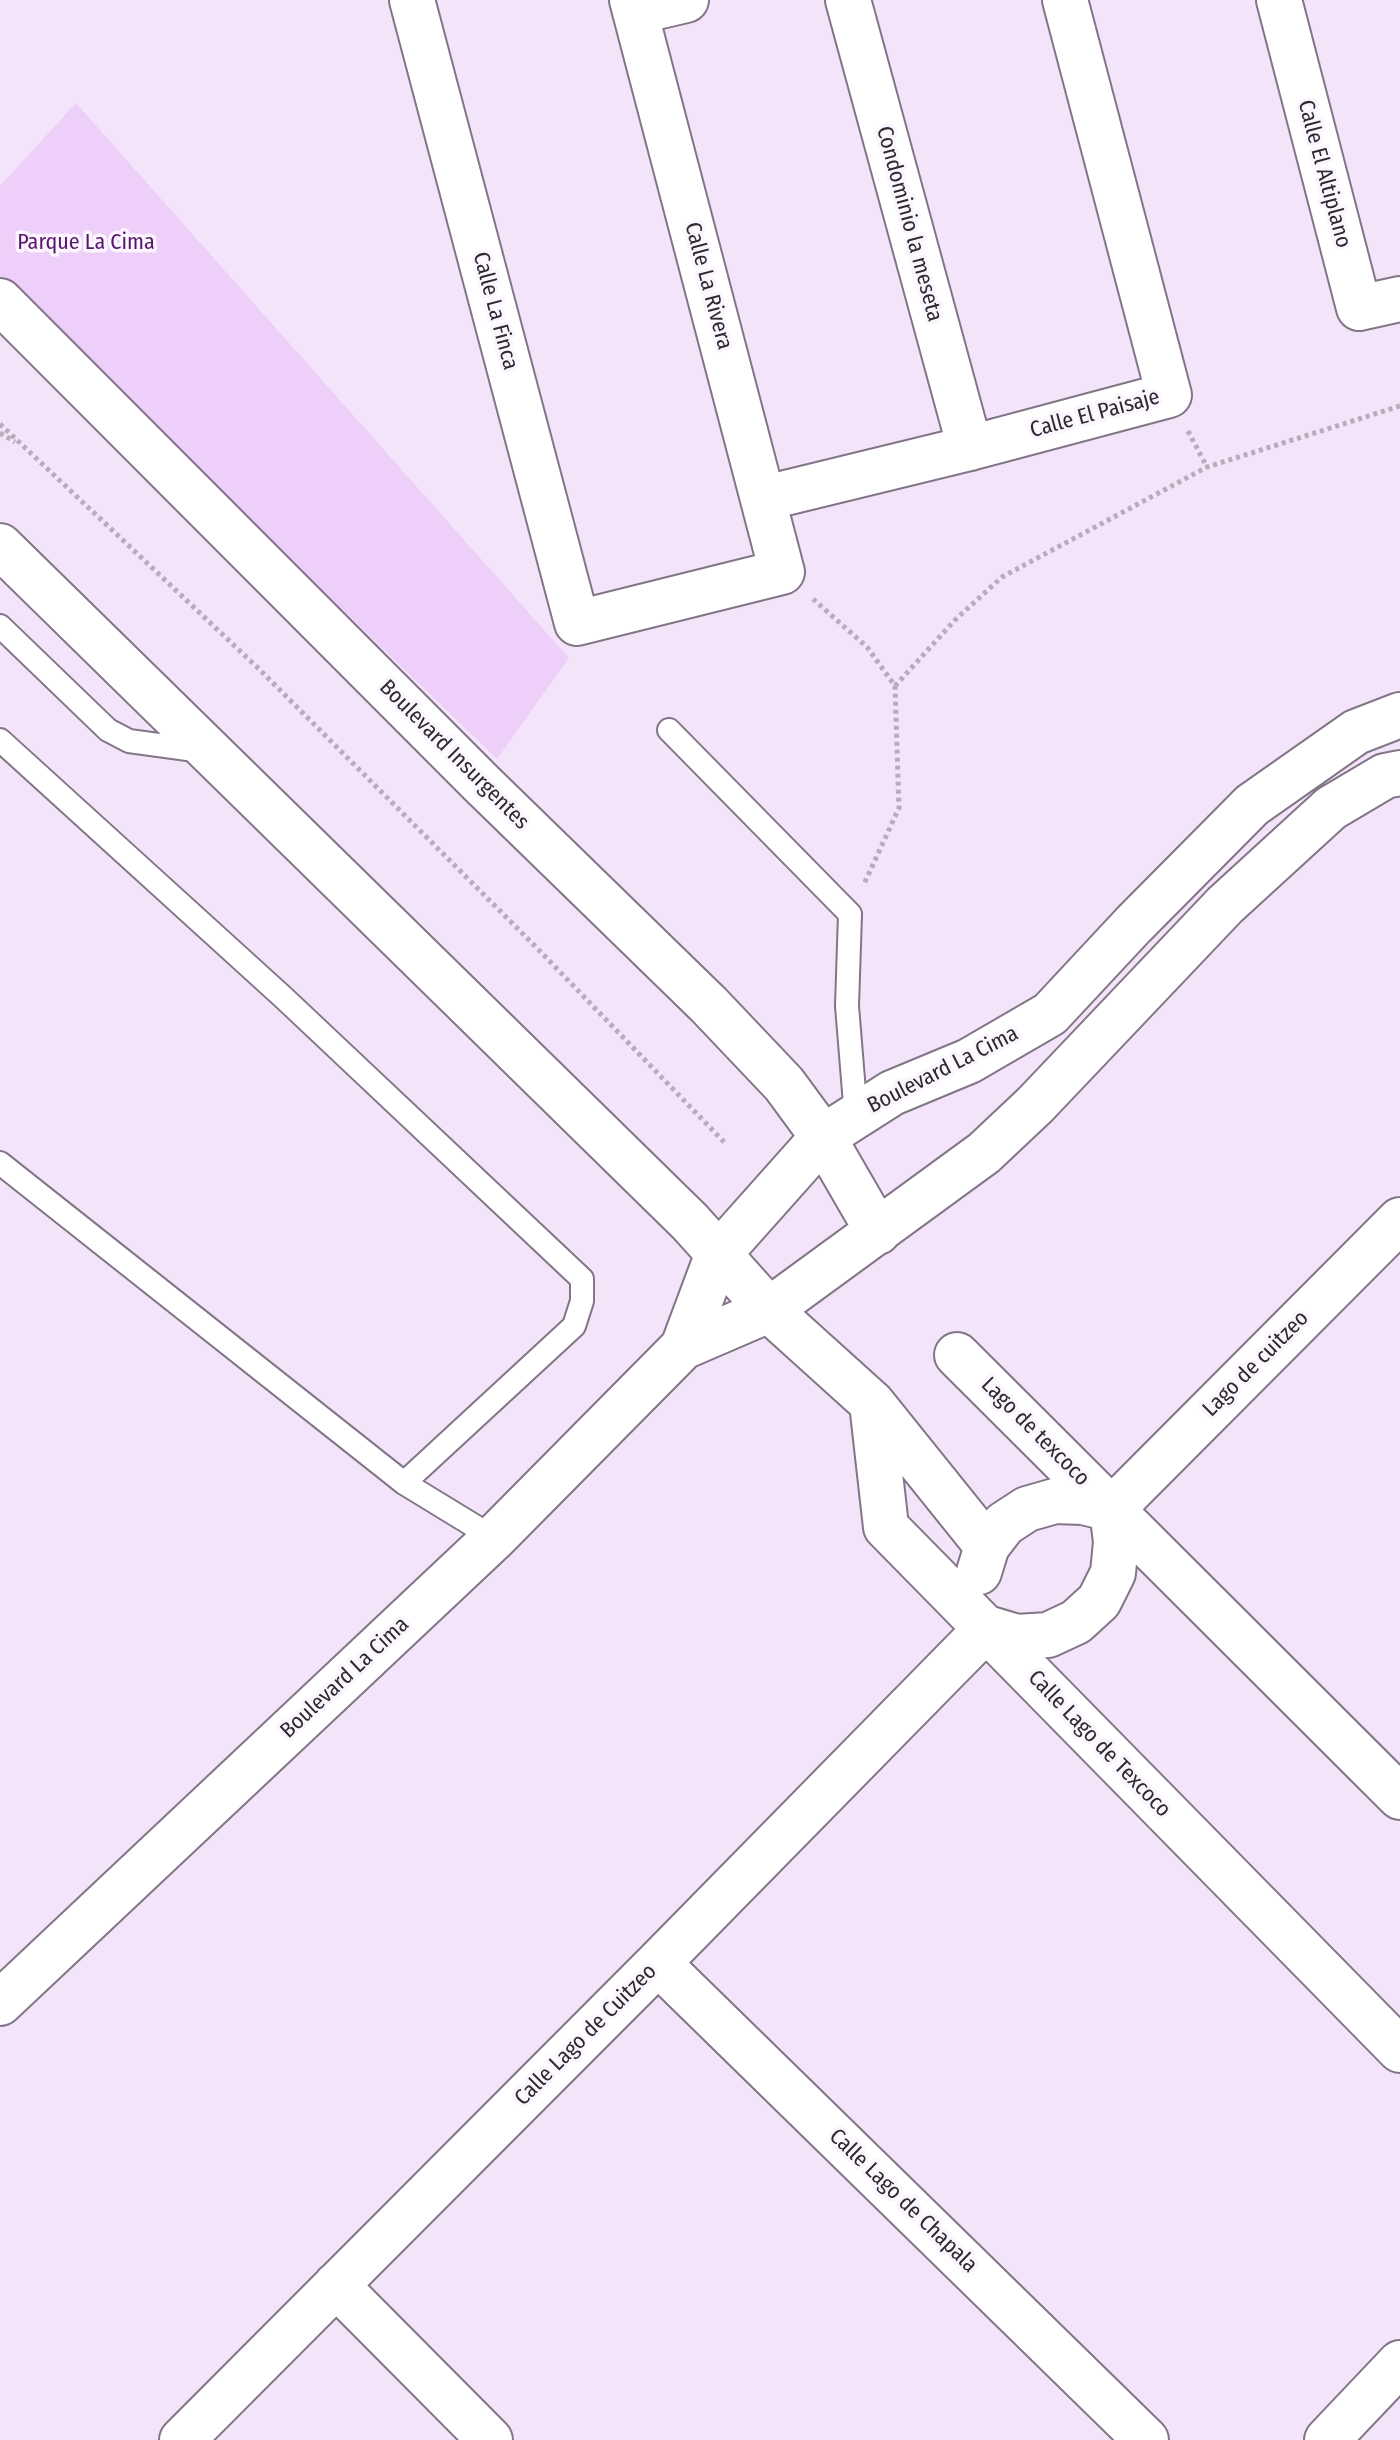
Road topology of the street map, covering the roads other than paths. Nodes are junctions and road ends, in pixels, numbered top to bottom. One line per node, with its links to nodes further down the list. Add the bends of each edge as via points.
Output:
1 (412, 0): 12 (street, Calle La Finca, via 577,623)
2 (686, 0): 6 (street)
3 (848, 0): 9 (street, Condominio la meseta)
4 (1065, 0): 9 (street, Calle El Paisaje, via 1169,395)
5 (1279, 0): 7 (street, Calle El Altiplano, via 1359,308)
6 (633, 6): 10 (street, Calle La Rivera)
7 (1400, 299)
8 (0, 301): 19 (street, Boulevard Insurgentes, via 784,1084)
9 (970, 448): 10 (street, Calle El Paisaje)
10 (765, 498): 12 (street, Calle La Rivera)
11 (0, 546): 17 (street)
12 (782, 572)
13 (0, 626): 17 (lane, via 108,730 129,741)
14 (1400, 715): 19 (street, Boulevard La Cima, via 1356,732 1252,805 1050,1014 969,1061 892,1093)
15 (669, 730): 19 (lane, via 850,914)
16 (0, 740): 28 (lane, via 582,1279 574,1326)
17 (210, 752): 23 (street, via 690,1222)
18 (1400, 773): 22 (street, Boulevard La Cima, via 1385,776 1331,808 1225,905 984,1153)
19 (839, 1126): 22 (street, Boulevard Insurgentes); 23 (street, Boulevard La Cima)
20 (0, 1163): 28 (lane)
21 (1400, 1220): 29 (street, Lago de cuitzeo)
22 (878, 1232): 24 (street, Boulevard La Cima)
23 (717, 1256): 24 (street); 25 (street, Boulevard La Cima)
24 (769, 1310): 25 (street, Boulevard La Cima); 27 (street)
25 (683, 1347): 30 (street, Boulevard La Cima)
26 (957, 1355): 29 (street, Lago de texcoco)
27 (872, 1403): 31 (street); 32 (street, Calle Lago de Texcoco, via 886,1527)
28 (404, 1483): 30 (lane)
29 (1112, 1509): 31 (street, via 1055,1501 1027,1509 1004,1524); 32 (street, via 1113,1573 1088,1612 1048,1635 1017,1637); 33 (street)
30 (494, 1538): 35 (street, Boulevard La Cima)
31 (987, 1546): 32 (street, via 978,1573 978,1602)
32 (987, 1628): 34 (street, Calle Lago de Cuitzeo); 36 (street, Calle Lago de Texcoco)
33 (1400, 1797)
34 (658, 1963): 37 (street, Calle Lago de Cuitzeo); 41 (street, Calle Lago de Chapala)
35 (0, 2003)
36 (1400, 2050)
37 (336, 2285): 39 (street, Calle Lago de Cuitzeo); 40 (street)
38 (1400, 2363): 42 (street)
39 (182, 2440)
40 (490, 2440)
41 (1146, 2440)
42 (1327, 2440)

